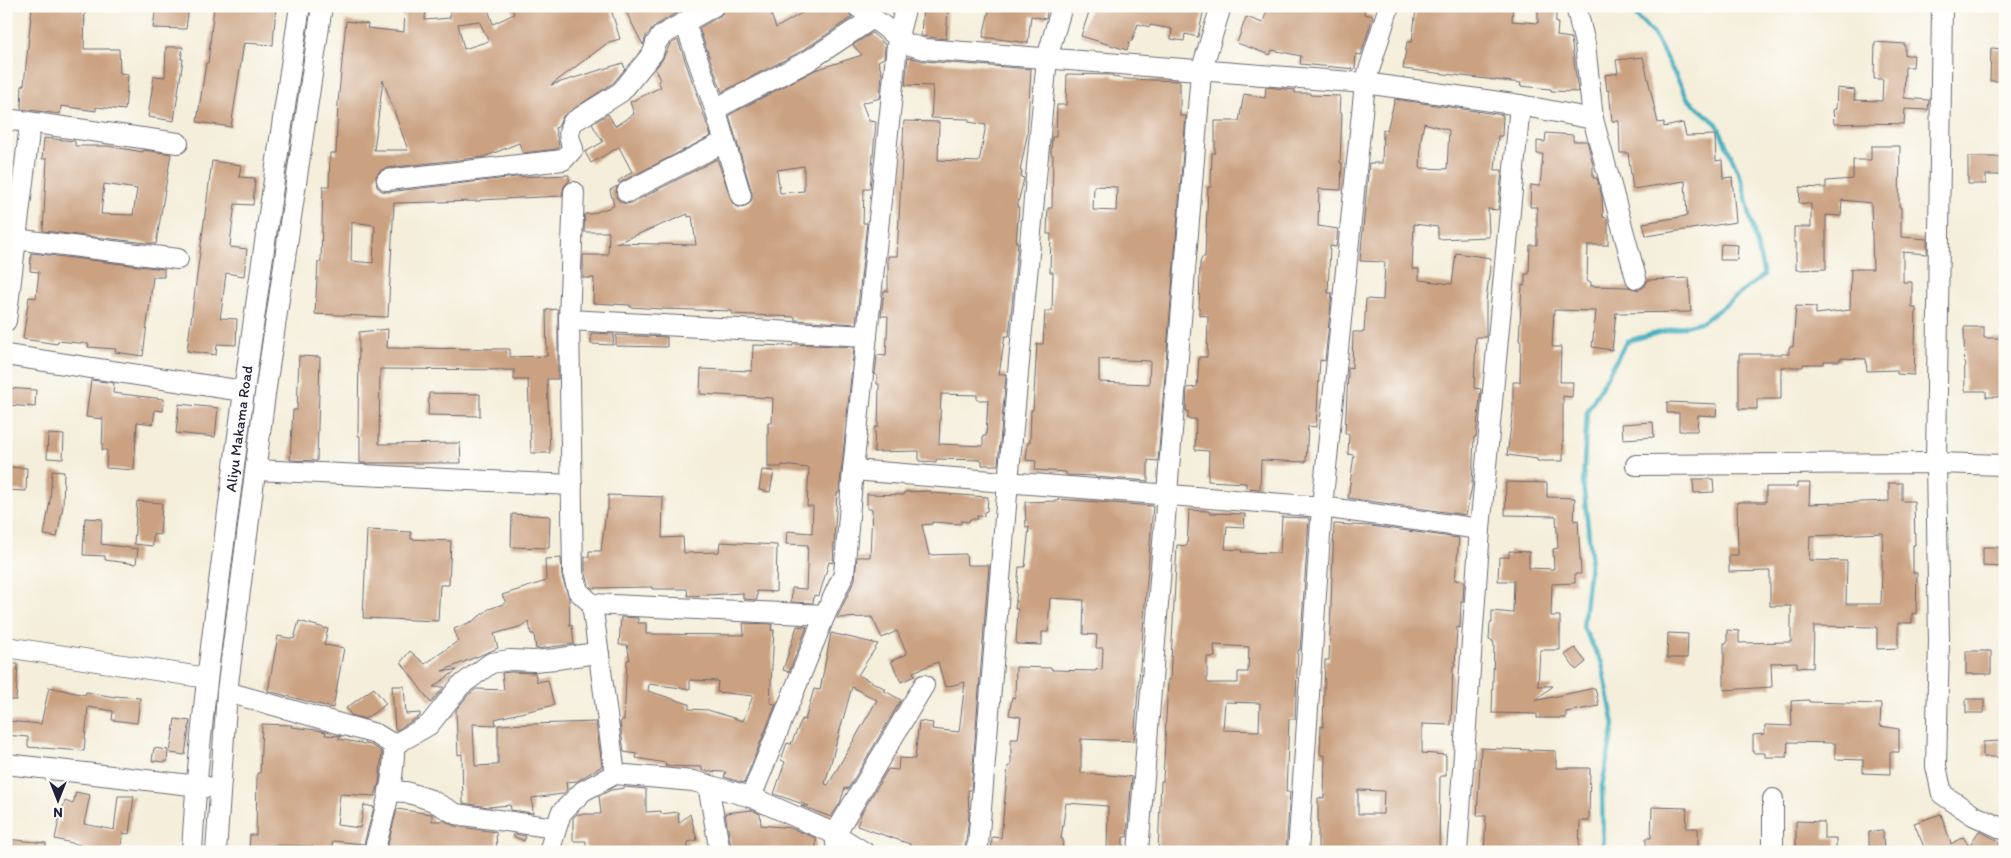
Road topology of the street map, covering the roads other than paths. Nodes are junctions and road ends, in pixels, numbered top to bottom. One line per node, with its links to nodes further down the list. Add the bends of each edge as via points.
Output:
1 (300, 6): 34 (street, Aliyu Makama Road)
2 (322, 6): 38 (street, Aliyu Makama Road)
3 (714, 6): 11 (street)
4 (906, 6): 12 (street)
5 (1062, 6): 13 (street)
6 (1221, 6): 14 (street)
7 (1389, 6): 15 (street)
8 (1576, 6): 18 (street, via 1585,44)
9 (1942, 6): 35 (street)
10 (865, 12): 12 (street); 17 (street, via 808,61)
11 (685, 23): 17 (street); 23 (street, via 662,35 653,53 621,92 573,122 569,136 573,148 563,160)
12 (898, 36): 13 (street, via 907,44 925,49); 32 (street)
13 (1047, 58): 14 (street); 40 (street)
14 (1201, 72): 15 (street); 42 (street)
15 (1365, 83): 16 (street); 43 (street)
16 (1520, 105): 18 (street); 44 (street)
17 (715, 110): 21 (street)
18 (1594, 119): 29 (street)
19 (6, 120): 20 (street)
20 (30, 124): 22 (street); 27 (street)
21 (724, 142): 25 (street); 26 (street)
22 (178, 143)
23 (387, 180)
24 (574, 192): 30 (street)
25 (627, 192)
26 (741, 196)
27 (11, 239): 28 (street); 31 (street)
28 (178, 259)
29 (1636, 278)
30 (568, 320): 32 (street); 41 (street)
31 (6, 321)
32 (867, 336): 39 (street)
33 (6, 355): 34 (street)
34 (243, 391): 49 (street, Aliyu Makama Road)
35 (1936, 463): 36 (street); 37 (street); 62 (street, via 1939,642 1936,766 1942,794 1973,815)
36 (1636, 465)
37 (2005, 465)
38 (256, 470): 41 (street); 51 (street, Aliyu Makama Road)
39 (853, 470): 40 (street); 46 (street, via 844,574)
40 (1008, 482): 42 (street); 70 (street)
41 (572, 485): 45 (street, via 573,573 578,591)
42 (1166, 495): 43 (street); 71 (street)
43 (1322, 507): 44 (street); 72 (street)
44 (1480, 529): 73 (street)
45 (592, 604): 46 (street); 48 (street)
46 (825, 615): 59 (street)
47 (6, 647): 49 (street)
48 (599, 654): 52 (street, via 491,663 460,686 429,725); 54 (street)
49 (207, 678): 55 (street, Aliyu Makama Road)
50 (924, 685): 63 (street)
51 (227, 692): 52 (street, via 376,734); 57 (street, Aliyu Makama Road)
52 (394, 745): 58 (street)
53 (6, 764): 55 (street)
54 (615, 774): 56 (street); 61 (street, via 583,792 561,814)
55 (196, 785): 57 (street); 64 (street, Aliyu Makama Road)
56 (708, 785): 59 (street); 68 (street)
57 (220, 789): 65 (street, Aliyu Makama Road)
58 (389, 791): 61 (street, via 406,792 431,800 456,814); 66 (street)
59 (751, 797): 63 (street)
60 (1773, 799): 74 (street)
61 (555, 828): 67 (street)
62 (2005, 830)
63 (836, 843): 69 (street)
64 (192, 852)
65 (216, 852)
66 (374, 852)
67 (548, 852)
68 (720, 852)
69 (864, 852)
70 (975, 852)
71 (1138, 852)
72 (1298, 852)
73 (1457, 852)
74 (1773, 852)

